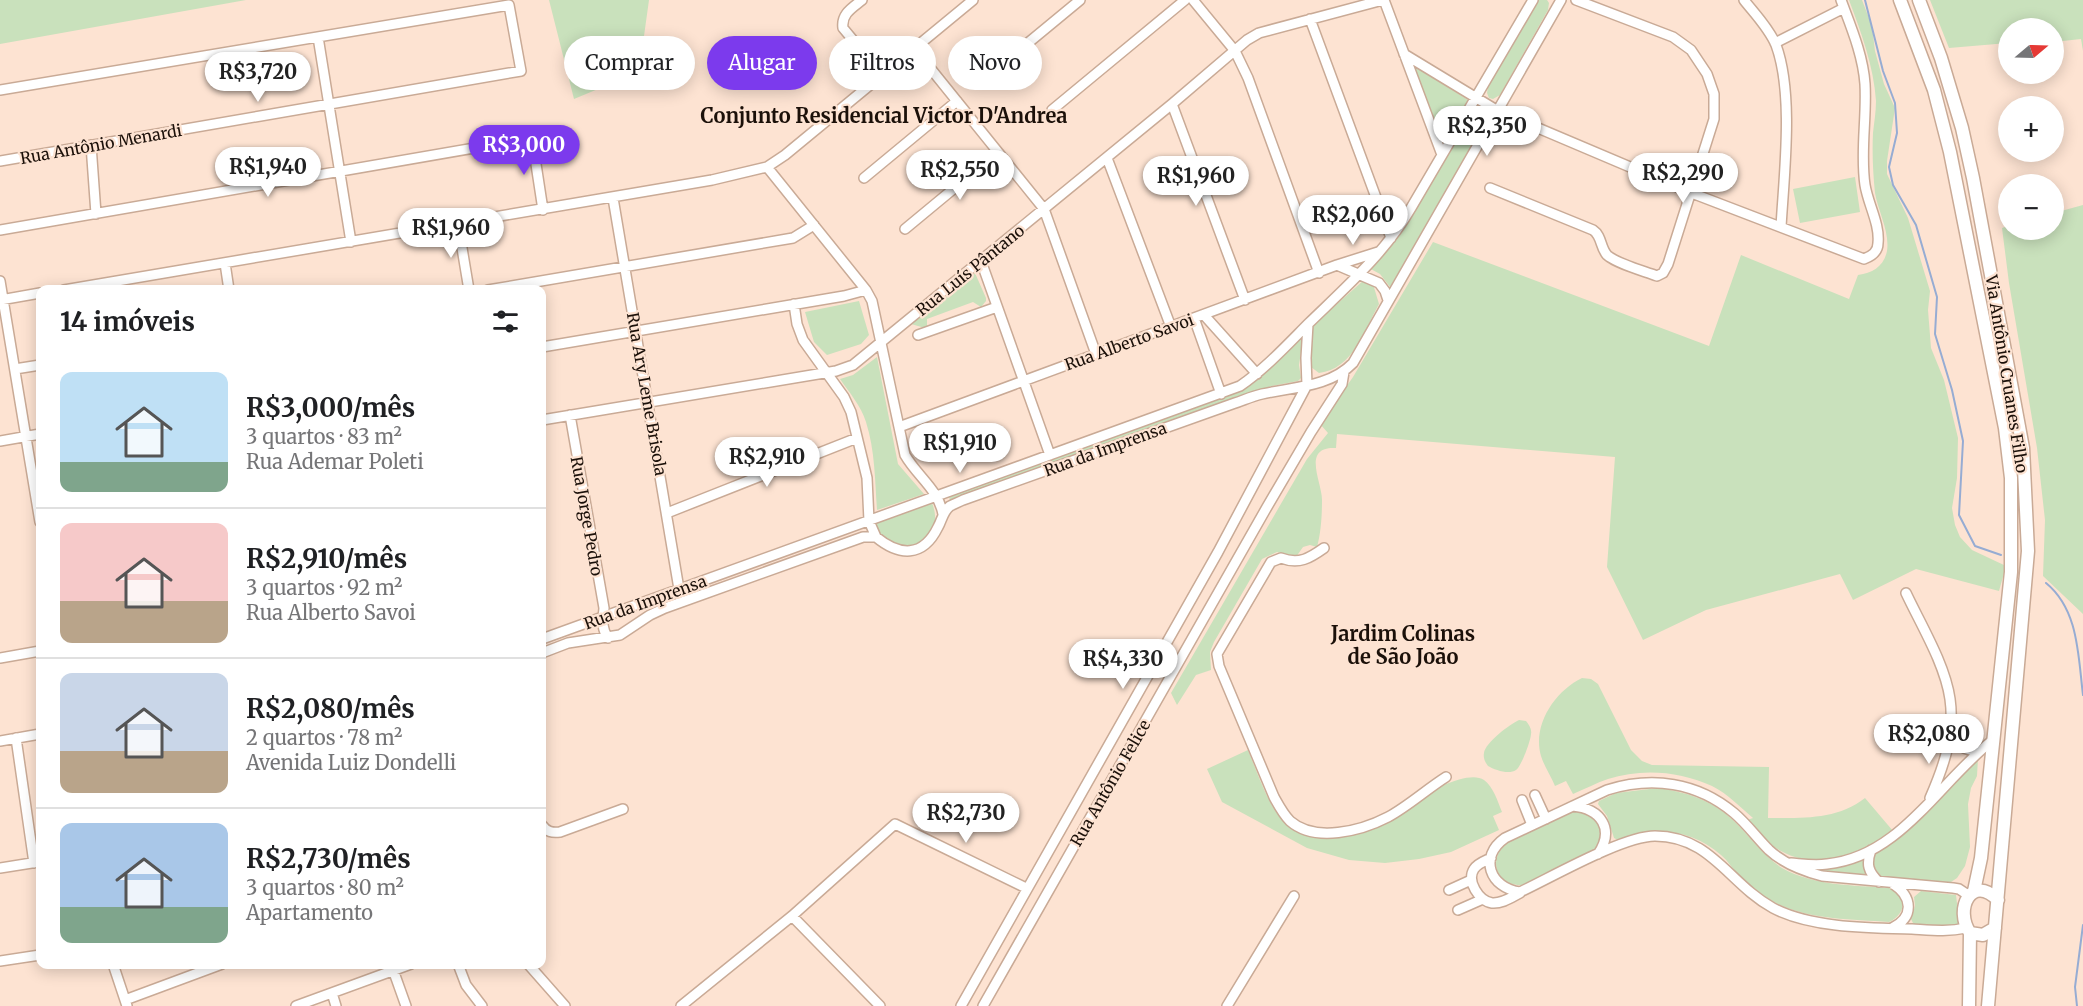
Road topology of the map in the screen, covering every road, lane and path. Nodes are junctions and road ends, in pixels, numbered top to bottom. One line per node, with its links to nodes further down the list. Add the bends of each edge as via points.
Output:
1 (862, 0): 15 (street, via 842,20)
2 (973, 0): 16 (street)
3 (1080, 0): 17 (street)
4 (1185, 0): 29 (street)
5 (1193, 0): 20 (street)
6 (1384, 0): 14 (street, Rua Luís Pântano); 21 (street)
7 (1532, 0): 25 (street, Rua da Imprensa)
8 (1561, 0): 30 (street)
9 (1576, 0): 40 (street, via 1673,37 1691,50 1707,74 1714,94 1714,119)
10 (1744, 0): 19 (street)
11 (1900, 0): 115 (main road, Via Antônio Cruanes Filho, via 1934,90 1950,152 2005,428 2011,478 2012,564)
12 (1919, 0): 143 (main road, Via Antônio Cruanes Filho, via 1962,128 2023,448 2028,551)
13 (1843, 4): 19 (street); 47 (street, via 1865,83 1863,163 1878,246 1872,256 1864,259)
14 (1310, 19): 20 (street, Rua Luís Pântano, via 1259,33); 50 (street)
15 (850, 36)
16 (929, 36)
17 (1036, 36)
18 (318, 37): 23 (street); 28 (street); 28 (street, Rua Antônio Menardi, via 509,5 521,71)
19 (1775, 43): 47 (street, via 1784,76)
20 (1235, 51): 27 (street, Rua Luís Pântano); 57 (street)
21 (1404, 54): 25 (street); 33 (street)
22 (936, 75): 26 (street)
23 (0, 90)
24 (864, 90): 36 (street)
25 (1476, 98): 30 (street); 33 (street, Rua da Imprensa)
26 (957, 101): 32 (street); 38 (street)
27 (1172, 104): 34 (street, Rua Luís Pântano); 67 (street)
28 (329, 105): 31 (street, Rua Antônio Menardi); 37 (street)
29 (1052, 110)
30 (1498, 111): 40 (street); 68 (street)
31 (91, 146): 35 (street, Rua Antônio Menardi); 44 (street)
32 (998, 152): 42 (street); 48 (street)
33 (1442, 155): 50 (street, Rua da Imprensa)
34 (1107, 158): 42 (street, Rua Luís Pântano); 74 (street)
35 (0, 161)
36 (767, 167): 41 (street); 46 (street)
37 (339, 172): 43 (street, via 532,138); 44 (street); 51 (street)
38 (864, 178)
39 (1490, 188): 40 (street, via 1593,230 1608,256 1657,276 1668,264)
40 (1689, 192): 47 (street)
41 (613, 198): 43 (street); 56 (street, Rua Ary Leme Brisola)
42 (1044, 209): 53 (street, Rua Luís Pântano); 79 (street)
43 (543, 210): 45 (street)
44 (96, 214): 49 (street)
45 (458, 224): 51 (street); 62 (street)
46 (813, 225): 56 (street, via 793,238); 64 (street)
47 (1782, 227)
48 (905, 229)
49 (0, 230)
50 (1391, 238): 52 (street, Rua da Imprensa)
51 (351, 242): 54 (street)
52 (1378, 252): 55 (street, Rua Alberto Savoi); 58 (street, Rua da Imprensa)
53 (981, 261): 70 (street); 77 (street, Rua Luís Pântano)
54 (225, 263): 60 (street); 61 (street)
55 (1337, 266): 57 (street, Rua Alberto Savoi); 58 (street)
56 (625, 267): 63 (street); 75 (street, Rua Ary Leme Brisola)
57 (1319, 273): 67 (street, Rua Alberto Savoi)
58 (1358, 276): 68 (street, via 1379,283); 73 (street, Rua da Imprensa)
59 (0, 281): 66 (street)
60 (94, 285)
61 (229, 285)
62 (468, 285)
63 (518, 285)
64 (866, 290): 69 (street); 77 (street)
65 (36, 294): 66 (street)
66 (2, 300): 81 (street)
67 (1245, 300): 71 (street, Rua Alberto Savoi)
68 (1388, 300): 82 (street)
69 (794, 304): 75 (street); 83 (street, via 803,340)
70 (997, 307): 76 (street, Rua Luís Pântano); 85 (street)
71 (1204, 315): 72 (street, Rua Alberto Savoi); 84 (street)
72 (1194, 318): 74 (street, Rua Alberto Savoi); 87 (street)
73 (1308, 324): 84 (street, Rua da Imprensa); 86 (street)
74 (1171, 327): 79 (street, Rua Alberto Savoi)
75 (636, 331): 78 (street); 88 (street, Rua Ary Leme Brisola)
76 (918, 335)
77 (881, 343): 83 (street, Rua Luís Pântano, via 853,365); 91 (street)
78 (546, 345)
79 (1096, 354): 85 (street, Rua Alberto Savoi)
80 (36, 366): 81 (street)
81 (15, 369): 93 (street)
82 (1344, 372): 86 (street, Rua da Imprensa); 168 (street, Rua Antônio Felice, via 1342,384 1267,507)
83 (826, 373): 88 (street, Rua Luís Pântano); 94 (street, via 844,397)
84 (1257, 374): 87 (street, Rua da Imprensa)
85 (1023, 381): 91 (street, Rua Alberto Savoi); 96 (street)
86 (1307, 385): 100 (street, Rua da Imprensa, via 1235,403 963,500); 137 (street, Rua Antônio Felice, via 1212,562)
87 (1221, 394): 96 (street, Rua da Imprensa)
88 (648, 402): 89 (street, Rua Luís Pântano); 99 (street, Rua Ary Leme Brisola)
89 (570, 416): 90 (street, Rua Luís Pântano); 106 (street, Rua Jorge Pedro)
90 (546, 419)
91 (899, 427): 97 (street, via 904,455)
92 (36, 435): 93 (street)
93 (26, 437): 95 (street); 98 (street)
94 (857, 438): 99 (street); 101 (street, via 867,478)
95 (0, 441)
96 (1050, 455): 97 (street, Rua da Imprensa)
97 (938, 497): 100 (street); 101 (street, Rua da Imprensa)
98 (36, 498)
99 (667, 513): 104 (street, Rua Ary Leme Brisola)
100 (944, 514): 102 (street, Rua da Imprensa, via 938,529 921,548 899,551)
101 (869, 520): 102 (street); 104 (street, Rua da Imprensa)
102 (876, 537): 108 (street, Rua da Imprensa, via 863,537 665,608)
103 (1324, 548): 118 (street, via 1293,562 1281,558 1270,562 1216,654 1274,797 1291,822 1302,828 1325,833 1344,831 1388,817)
104 (679, 589): 106 (street, Rua da Imprensa)
105 (1906, 593): 112 (street, via 1946,682)
106 (603, 617): 107 (street, Rua da Imprensa); 108 (street, Rua Jorge Pedro)
107 (546, 638)
108 (608, 638): 109 (street, Rua da Imprensa, via 568,643)
109 (546, 651)
110 (36, 652): 111 (street)
111 (0, 658)
112 (1951, 734): 117 (street, via 1956,744); 121 (street)
113 (36, 735): 114 (street)
114 (16, 738): 116 (street); 128 (street)
115 (1993, 740): 117 (street); 140 (main road, Via Antônio Cruanes Filho, via 1981,858)
116 (0, 741)
117 (1979, 751): 121 (street)
118 (1446, 777)
119 (1535, 795): 124 (street)
120 (1522, 800): 125 (street)
121 (1928, 802): 127 (street)
122 (1574, 806): 124 (street); 129 (street, via 1594,811 1601,819 1606,836); 132 (street, via 1625,785 1670,783 1695,789 1735,814 1770,852)
123 (623, 809): 126 (street, via 560,832)
124 (1546, 819): 125 (street)
125 (1532, 825): 130 (street, via 1498,843)
126 (546, 830)
127 (1871, 850): 132 (street, via 1829,864); 135 (street, via 1868,867)
128 (36, 851)
129 (1596, 856): 139 (street); 147 (street, via 1631,840 1675,837 1714,857 1752,894 1773,908 1823,923)
130 (1491, 858): 134 (street, via 1473,870); 139 (street, via 1490,868 1499,884 1509,891)
131 (36, 862): 133 (street)
132 (1785, 862): 135 (street, via 1822,876)
133 (0, 868)
134 (1472, 880): 138 (street); 142 (street)
135 (1880, 882): 136 (street)
136 (1893, 884): 140 (street); 147 (street, via 1905,894 1908,910 1905,918)
137 (1026, 888): 145 (street, via 895,824); 167 (street, Rua Antônio Felice)
138 (1449, 890)
139 (1521, 892): 142 (street, via 1500,902)
140 (1971, 893): 143 (main road, via 1983,890); 148 (main road, via 1964,916)
141 (1294, 896): 169 (street)
142 (1482, 899): 144 (street)
143 (1998, 900): 146 (main road)
144 (1458, 910)
145 (792, 916): 158 (street); 166 (street)
146 (1995, 928): 148 (main road, via 1983,934); 171 (main road)
147 (1890, 929): 148 (street)
148 (1968, 930): 170 (main road)
149 (36, 956): 150 (street)
150 (0, 961)
151 (115, 969): 159 (street)
152 (210, 969): 159 (street)
153 (390, 969): 157 (street)
154 (392, 969): 162 (street)
155 (460, 969): 163 (street)
156 (532, 969): 164 (street)
157 (332, 993): 160 (street); 161 (street)
158 (692, 1002): 165 (street)
159 (126, 1003)
160 (296, 1006)
161 (336, 1006)
162 (406, 1006)
163 (482, 1006)
164 (565, 1006)
165 (681, 1006)
166 (879, 1006)
167 (961, 1006)
168 (983, 1006)
169 (1227, 1006)
170 (1969, 1006)
171 (1988, 1006)

